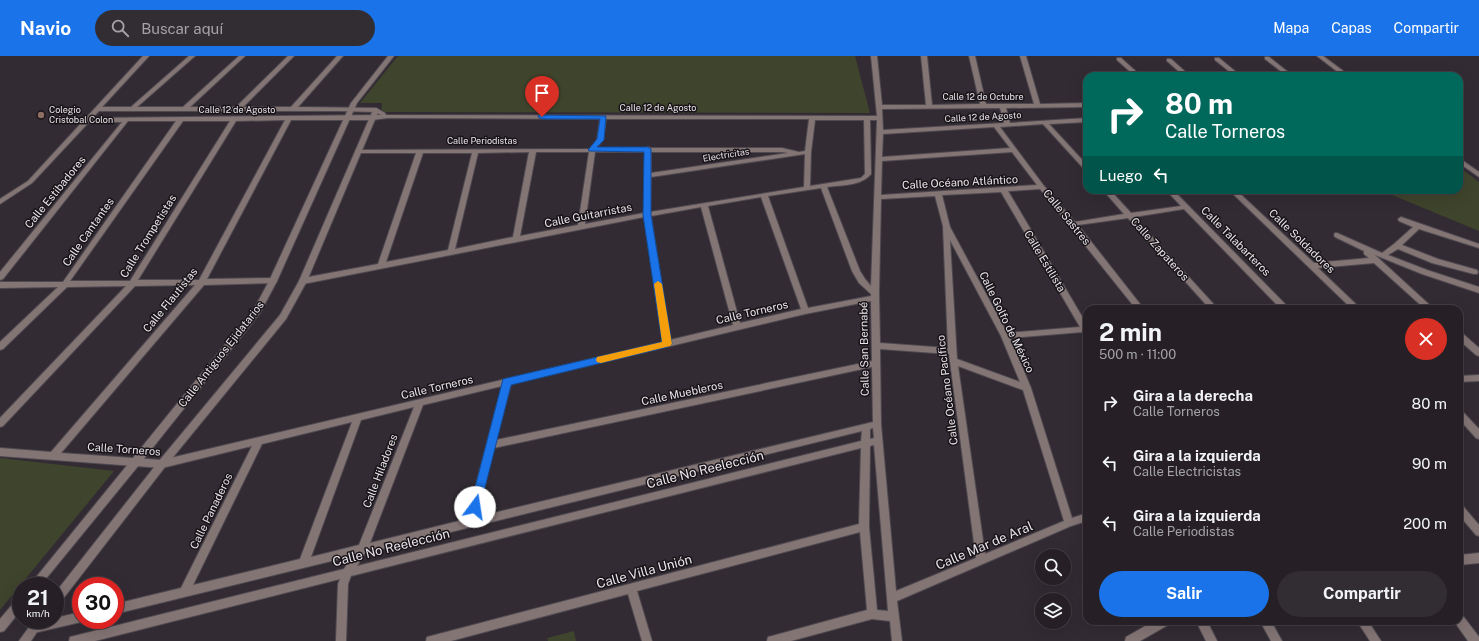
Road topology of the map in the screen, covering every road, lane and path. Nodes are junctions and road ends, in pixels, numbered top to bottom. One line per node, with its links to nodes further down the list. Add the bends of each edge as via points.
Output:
1 (146, 56): 27 (street)
2 (192, 56): 28 (street)
3 (242, 56): 29 (street)
4 (291, 56): 30 (street)
5 (340, 56): 31 (street)
6 (391, 56): 32 (street, Calle Antiguos Ejidatarios, via 356,98)
7 (874, 56): 26 (street, Calle San Bernabé)
8 (924, 56): 24 (street)
9 (972, 56): 25 (street)
10 (1023, 56): 22 (street)
11 (1320, 56): 20 (street)
12 (1267, 58): 19 (street)
13 (1119, 59): 16 (street)
14 (1217, 59): 18 (street)
15 (1169, 60): 17 (street)
16 (1134, 72)
17 (1182, 72)
18 (1233, 72)
19 (1285, 72)
20 (1342, 72)
21 (1002, 105): 22 (street, Calle 12 de Octubre); 25 (street, Calle 12 de Octubre); 46 (street)
22 (1037, 105): 23 (street, Calle 12 de Octubre)
23 (1083, 105)
24 (929, 106): 25 (street, Calle 12 de Octubre); 26 (street, Calle 12 de Octubre)
25 (983, 106)
26 (879, 107): 39 (street, Calle San Bernabé)
27 (96, 109): 28 (street, Calle 12 de Agosto); 42 (street)
28 (132, 109): 29 (street, Calle 12 de Agosto)
29 (185, 109): 30 (street, Calle 12 de Agosto)
30 (238, 109): 31 (street, Calle 12 de Agosto)
31 (292, 109): 32 (street, Calle 12 de Agosto)
32 (350, 110): 33 (street, Calle 12 de Agosto); 36 (street, Calle Antiguos Ejidatarios)
33 (374, 114): 34 (street, Calle 12 de Agosto); 36 (street, Calle 12 de Agosto); 54 (street, Calle Antiguos Ejidatarios)
34 (603, 117): 37 (street, Calle 12 de Agosto); 52 (street, via 600,140)
35 (289, 118): 36 (street, Calle 12 de Agosto); 41 (street, Calle 12 de Agosto); 95 (street, Calle Flautistas)
36 (347, 118): 93 (street, Calle Antiguos Ejidatarios)
37 (812, 118): 38 (street, Calle 12 de Agosto); 56 (street)
38 (867, 118): 39 (street, Calle 12 de Agosto); 63 (street, Calle Guitarristas, via 868,174 857,181)
39 (880, 118): 48 (street, Calle San Bernabé)
40 (180, 119): 41 (street, Calle 12 de Agosto); 43 (street, Calle 12 de Agosto); 96 (street, Calle Cantantes)
41 (234, 119): 97 (street, Calle Trompetistas)
42 (86, 120): 43 (street, Calle 12 de Agosto); 73 (street, via 30,182)
43 (126, 120): 92 (street, Calle Estibadores)
44 (1083, 120): 45 (street, Calle 12 de Agosto)
45 (1045, 123): 46 (street, Calle 12 de Agosto); 60 (street)
46 (1007, 124): 47 (street, Calle 12 de Agosto)
47 (995, 125): 48 (street, Calle 12 de Agosto); 53 (street, Calle Sastres)
48 (880, 132): 58 (street, Calle San Bernabé)
49 (648, 149): 52 (street, Calle Periodistas); 57 (street, Calle Periodistas, via 782,150); 62 (street)
50 (476, 150): 51 (street, Calle Periodistas); 55 (street, Calle Periodistas); 87 (street)
51 (533, 150): 52 (street, Calle Periodistas); 84 (street)
52 (592, 150): 82 (street)
53 (1013, 150): 58 (street); 64 (street, Calle Sastres)
54 (358, 151): 55 (street, Calle Periodistas); 94 (street, Calle Antiguos Ejidatarios)
55 (420, 151): 89 (street)
56 (808, 152): 57 (street, Electricitas); 65 (street)
57 (797, 153): 62 (street, Electricitas)
58 (880, 159): 72 (street, Calle San Bernabé)
59 (1463, 163): 61 (street)
60 (1083, 165)
61 (1479, 175)
62 (647, 176): 76 (street)
63 (823, 186): 65 (street, Calle Guitarristas); 100 (street, via 856,271)
64 (1042, 187): 66 (street, Calle Océano Atlántico); 79 (street, Calle Sastres)
65 (807, 188): 71 (street, Calle Guitarristas)
66 (1003, 190): 67 (street, Calle Océano Atlántico); 107 (street, Calle Estilista)
67 (938, 193): 72 (street, Calle Océano Atlántico); 80 (street, Calle Océano Pacífico)
68 (1110, 194): 77 (street, Calle Zapateros)
69 (1173, 194): 75 (street, Calle Talabarteros)
70 (1236, 194): 90 (street, Calle Soldadores)
71 (764, 195): 74 (street, Calle Guitarristas); 106 (street)
72 (878, 197): 100 (street, Calle San Bernabé)
73 (0, 202)
74 (704, 205): 76 (street, Calle Guitarristas); 108 (street)
75 (1186, 207): 77 (street); 103 (street, Calle Talabarteros)
76 (647, 215): 82 (street, Calle Guitarristas); 112 (street)
77 (1129, 215): 79 (street); 102 (street, Calle Zapateros)
78 (1402, 219): 81 (street)
79 (1074, 224): 101 (street, Calle Sastres)
80 (946, 226): 110 (street, Calle Golfo de México); 115 (street, Calle Océano Pacífico)
81 (1418, 226): 85 (street); 86 (street)
82 (581, 227): 84 (street, Calle Guitarristas)
83 (1337, 235): 88 (street)
84 (516, 240): 87 (street, Calle Guitarristas)
85 (1397, 246): 88 (street); 91 (street, via 1435,261)
86 (1479, 246)
87 (451, 252): 89 (street, Calle Guitarristas)
88 (1379, 258): 90 (street); 99 (street); 105 (street)
89 (381, 266): 94 (street, Calle Guitarristas)
90 (1313, 266): 104 (street, Calle Soldadores)
91 (1474, 272)
92 (0, 277)
93 (273, 281): 95 (street); 136 (street, Calle Antiguos Ejidatarios, via 257,311)
94 (303, 281): 137 (street, Calle Antiguos Ejidatarios, via 283,317)
95 (201, 283): 97 (street); 135 (street, Calle Flautistas)
96 (64, 284): 97 (street); 98 (street); 114 (street, Calle Cantantes)
97 (132, 284): 126 (street, Calle Trompetistas)
98 (0, 285)
99 (1479, 290)
100 (875, 296): 106 (street, Calle Torneros); 113 (street, Calle San Bernabé)
101 (1137, 305)
102 (1210, 305)
103 (1282, 305)
104 (1353, 305)
105 (1426, 305)
106 (805, 312): 108 (street, Calle Torneros)
107 (1083, 325)
108 (737, 327): 112 (street, Calle Torneros)
109 (1083, 330): 110 (street)
110 (1005, 336): 122 (street, Calle Golfo de México)
111 (1463, 339): 116 (street)
112 (667, 344): 121 (street, Calle Torneros)
113 (876, 346): 115 (street); 118 (street, Calle San Bernabé)
114 (0, 347)
115 (952, 351): 117 (street, Calle Océano Pacífico)
116 (1479, 353)
117 (953, 361): 122 (street); 146 (street, Calle Océano Pacífico)
118 (877, 363): 127 (street, Calle San Bernabé); 133 (street, Calle Muebleros)
119 (1479, 378): 120 (street)
120 (1463, 379)
121 (506, 382): 123 (street, Calle Torneros); 133 (street)
122 (1027, 388): 141 (street, Calle Golfo de México)
123 (420, 402): 124 (street, Calle Torneros); 144 (street, Calle Hiladores)
124 (358, 417): 130 (street, Calle Torneros); 148 (street)
125 (1463, 417): 129 (street)
126 (0, 424)
127 (877, 424): 128 (street, Calle No Reelección); 131 (street, Calle San Bernabé)
128 (866, 427): 132 (street); 140 (street, Calle No Reelección)
129 (1479, 435)
130 (259, 441): 137 (street, Calle Torneros); 153 (street, Calle Panaderos)
131 (878, 441): 132 (street, Calle No Reelección); 154 (street, Calle San Bernabé)
132 (866, 443): 142 (street); 149 (street, Calle No Reelección)
133 (491, 445): 140 (street)
134 (0, 452): 135 (street, Calle Torneros)
135 (53, 456): 136 (street, Calle Torneros)
136 (136, 462): 137 (street, Calle Torneros); 150 (street, Calle Antiguos Ejidatarios)
137 (162, 464): 152 (street, Calle Antiguos Ejidatarios)
138 (1463, 513): 143 (street)
139 (1083, 518): 141 (street, Calle Mar de Aral)
140 (471, 522): 144 (street, Calle No Reelección)
141 (1069, 523): 146 (street, Calle Mar de Aral)
142 (864, 527): 151 (street, Calle Villa Unión); 157 (street)
143 (1479, 532)
144 (363, 548): 148 (street, Calle No Reelección); 149 (street, Calle Hiladores)
145 (1479, 558): 147 (street)
146 (981, 560): 154 (street, Calle Mar de Aral)
147 (1463, 560)
148 (304, 563): 153 (street, Calle No Reelección)
149 (347, 573): 168 (street, Calle No Reelección); 169 (street, Calle Hiladores, via 342,584)
150 (41, 577)
151 (632, 588): 170 (street, Calle Villa Unión); 171 (street)
152 (64, 589)
153 (184, 592): 155 (street, Calle No Reelección)
154 (892, 598): 158 (street, Calle San Bernabé)
155 (124, 607)
156 (12, 613): 164 (street)
157 (872, 614): 158 (street); 166 (street)
158 (894, 617): 173 (street, Calle San Bernabé)
159 (1157, 625): 174 (street)
160 (1203, 625): 175 (street)
161 (1267, 625): 176 (street)
162 (1365, 625): 177 (street)
163 (1463, 625): 178 (street)
164 (0, 627)
165 (33, 629): 167 (street)
166 (801, 637): 172 (street)
167 (24, 641)
168 (74, 641)
169 (341, 641)
170 (431, 641)
171 (647, 641)
172 (772, 641)
173 (897, 641)
174 (1130, 641)
175 (1212, 641)
176 (1277, 641)
177 (1376, 641)
178 (1475, 641)

